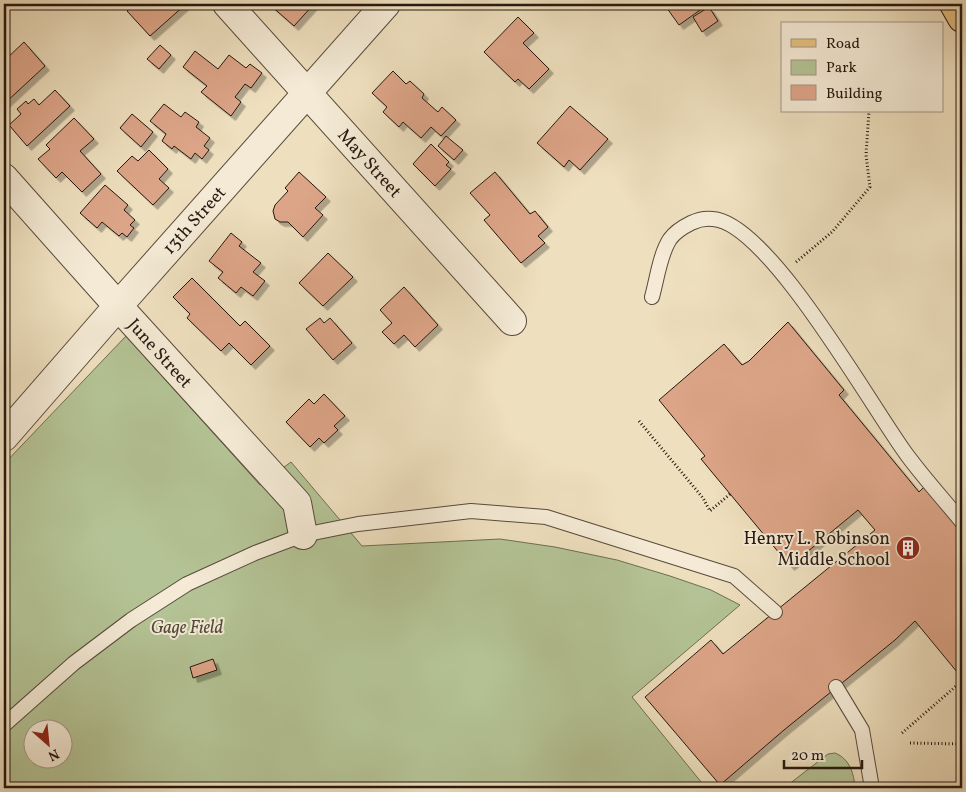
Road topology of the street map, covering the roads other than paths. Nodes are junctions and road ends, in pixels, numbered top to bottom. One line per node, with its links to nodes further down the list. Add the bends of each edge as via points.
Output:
1 (227, 4): 5 (street, May Street)
2 (386, 4): 5 (street, 13th Street)
3 (954, 4): 4 (main road)
4 (962, 18)
5 (307, 93): 8 (street, 13th Street); 9 (street, May Street)
6 (4, 178): 8 (street, June Street)
7 (652, 297): 11 (lane, via 664,254 671,239 682,228 697,221 713,219 729,223 742,232 773,262 818,322 907,455)
8 (118, 306): 10 (street, 13th Street); 12 (street, June Street, via 296,503)
9 (512, 322)
10 (4, 437)
11 (962, 522)
12 (303, 535): 13 (lane, via 358,524 471,511 546,517 734,576); 15 (lane, via 179,589 74,663)
13 (775, 612)
14 (836, 687): 16 (lane, via 862,730)
15 (4, 725)
16 (872, 788)

